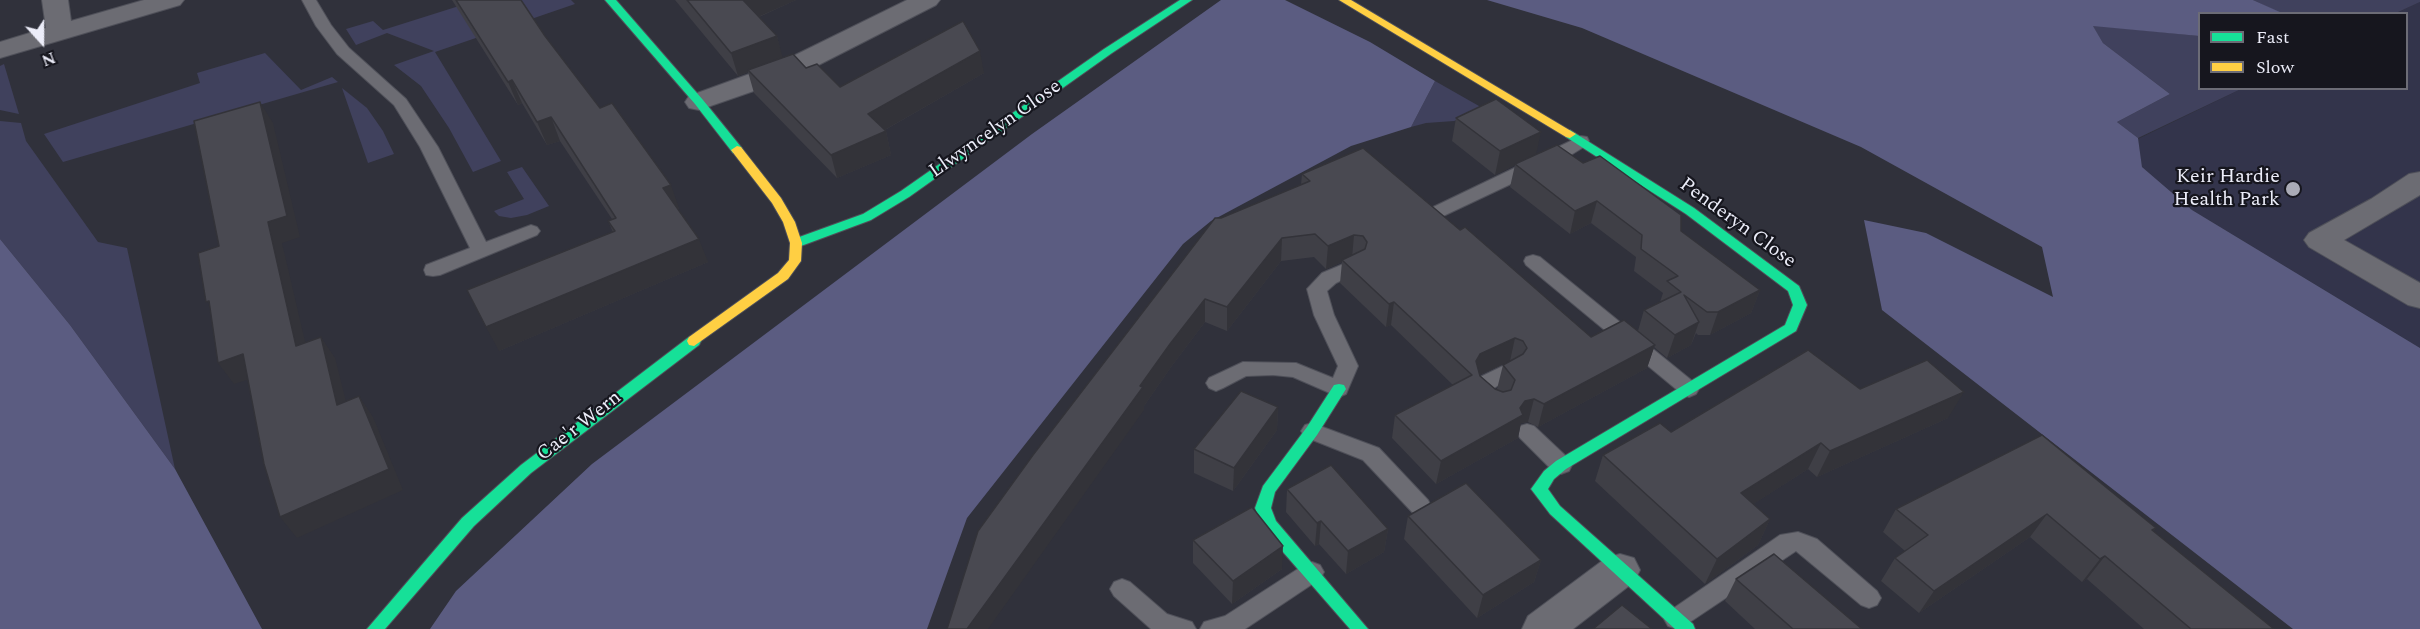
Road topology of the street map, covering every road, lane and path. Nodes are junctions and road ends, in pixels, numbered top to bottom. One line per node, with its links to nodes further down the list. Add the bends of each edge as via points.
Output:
1 (55, 0): 8 (street)
2 (171, 0): 8 (street)
3 (309, 0): 16 (lane, via 343,51 400,102 429,147)
4 (610, 0): 10 (street)
5 (927, 0): 10 (street, via 787,70)
6 (1187, 0): 15 (street, Llwyncelyn Close, via 867,217)
7 (1344, 0): 11 (street, Penderyn Close)
8 (60, 32): 9 (street)
9 (0, 50)
10 (699, 102): 15 (street, via 777,201)
11 (1581, 141): 13 (lane); 24 (street, Penderyn Close, via 1689,211 1794,289 1800,306 1791,328)
12 (2420, 181): 20 (street, via 2320,240)
13 (1433, 214)
14 (531, 231): 16 (lane)
15 (796, 243): 35 (street, Cae'r Wern, via 795,261 774,283 526,468 468,522)
16 (481, 251): 19 (lane)
17 (1533, 261): 24 (lane)
18 (1353, 266): 23 (lane, via 1317,289 1324,315 1348,366)
19 (433, 270)
20 (2420, 297)
21 (1509, 370): 25 (lane, via 1483,384 1484,393)
22 (1216, 383): 23 (lane, via 1243,369 1273,368 1296,370)
23 (1339, 389): 26 (street)
24 (1689, 389): 28 (street, Penderyn Close)
25 (1498, 405)
26 (1312, 431): 29 (lane, via 1371,454); 31 (street, via 1268,490 1263,508 1269,524)
27 (1527, 432): 28 (lane)
28 (1561, 465): 30 (street, Penderyn Close, via 1539,489 1555,510)
29 (1420, 506)
30 (1620, 570): 34 (street, Penderyn Close); 39 (street)
31 (1312, 572): 37 (lane, via 1231,625); 38 (street)
32 (1122, 589): 36 (lane, via 1160,622)
33 (1869, 598): 34 (lane, via 1798,540 1788,542)
34 (1682, 624)
35 (375, 629)
36 (1184, 629)
37 (1212, 629)
38 (1360, 629)
39 (1542, 629)

